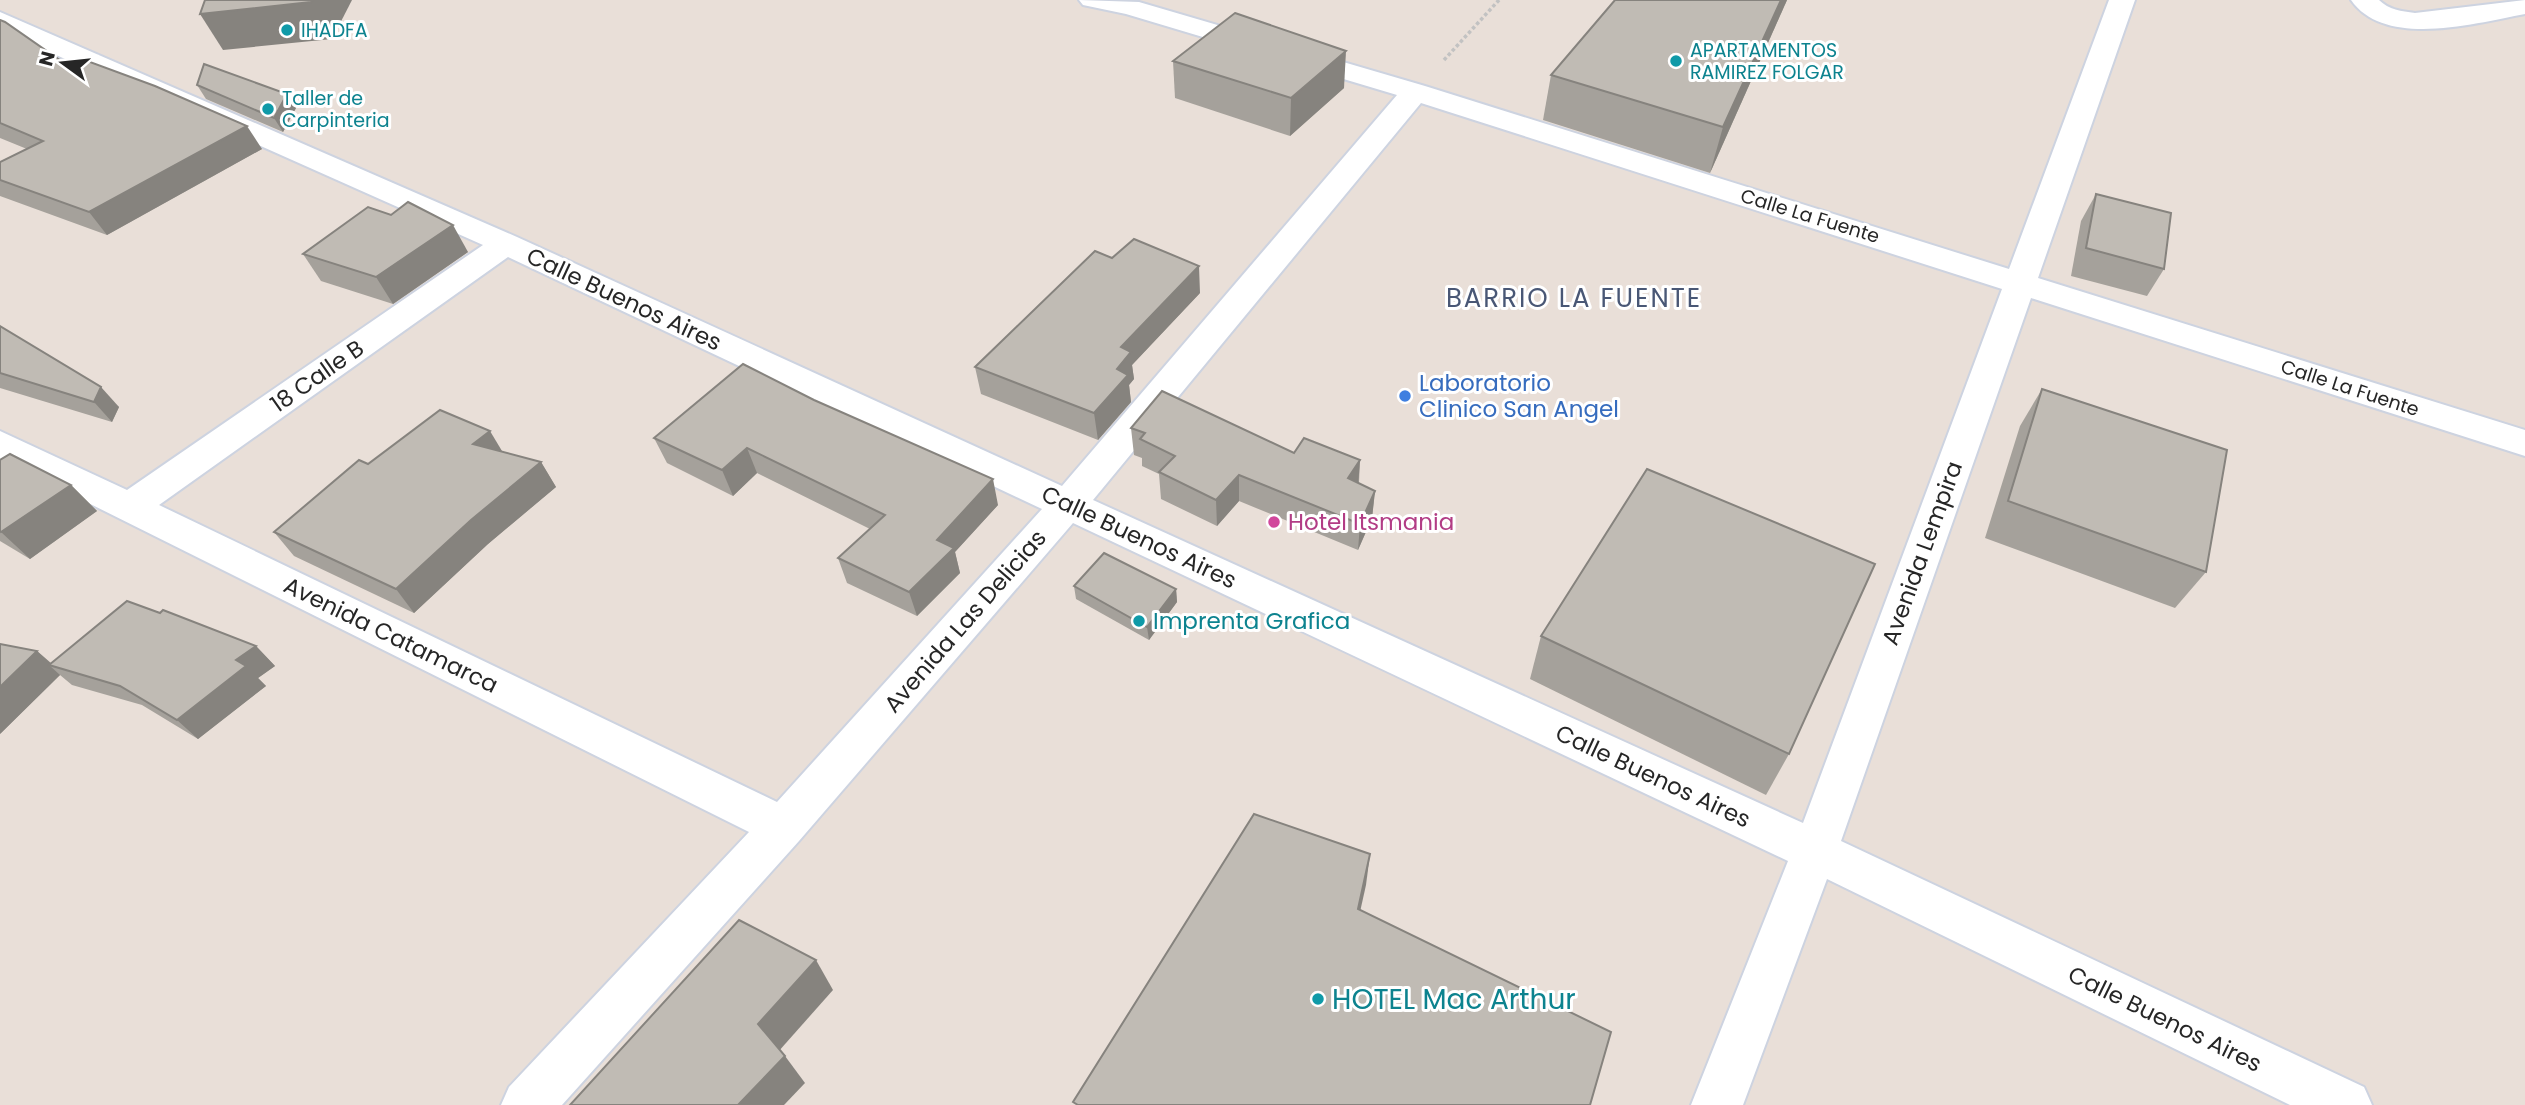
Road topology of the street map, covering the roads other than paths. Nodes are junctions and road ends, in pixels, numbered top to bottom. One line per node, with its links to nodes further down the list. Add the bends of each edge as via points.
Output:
1 (1092, 0): 6 (street, Calle La Fuente, via 1130,6)
2 (2122, 0): 8 (street, Avenida Lempira)
3 (2364, 0): 4 (street, via 2370,10 2395,19 2436,20)
4 (2525, 6)
5 (0, 20): 7 (street, Calle Buenos Aires)
6 (1415, 92): 8 (street, Calle La Fuente); 11 (street, Avenida Las Delicias)
7 (506, 244): 11 (street, Calle Buenos Aires); 12 (street, 18 Calle B)
8 (2019, 282): 9 (street, Calle La Fuente); 14 (street, Avenida Lempira)
9 (2525, 443)
10 (0, 444): 12 (street, Avenida Catamarca)
11 (1068, 504): 13 (street, Avenida Las Delicias); 14 (street, Calle Buenos Aires)
12 (129, 507): 13 (street, Avenida Catamarca)
13 (783, 827): 15 (street, Avenida Las Delicias)
14 (1815, 851): 16 (street, Avenida Lempira); 17 (street, Calle Buenos Aires)
15 (527, 1105)
16 (1717, 1105)
17 (2346, 1105)

